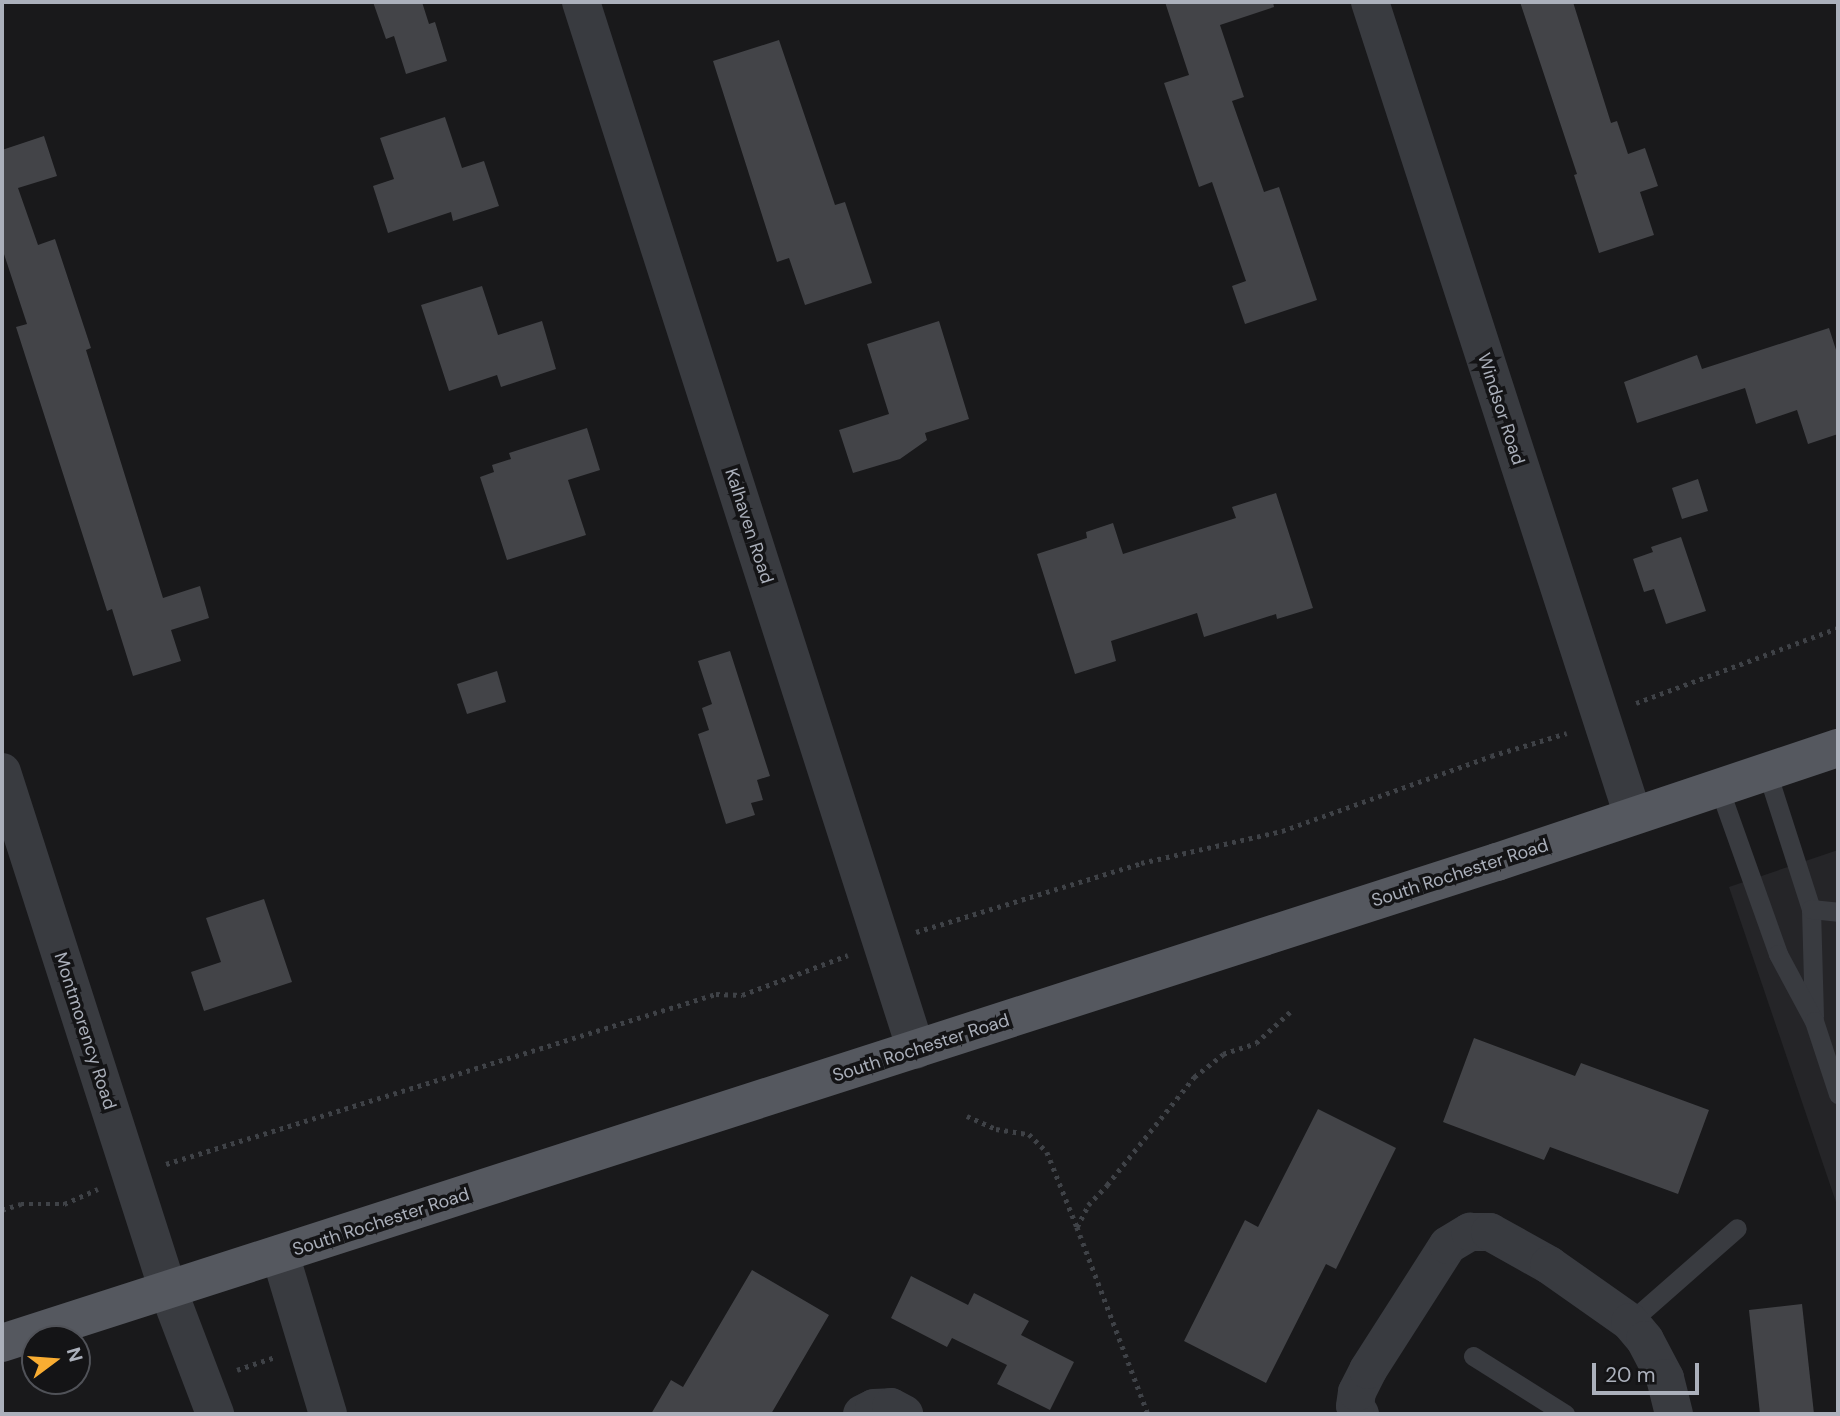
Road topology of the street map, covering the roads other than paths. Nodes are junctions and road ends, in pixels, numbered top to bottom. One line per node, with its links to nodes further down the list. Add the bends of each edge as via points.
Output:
1 (581, 2): 11 (street, Kalhaven Road)
2 (1370, 2): 7 (street, Windsor Road)
3 (1838, 748): 5 (main road, South Rochester Road)
4 (2, 772): 15 (street, Montmorency Road)
5 (1767, 772): 6 (main road, South Rochester Road); 8 (lane)
6 (1719, 788): 7 (main road, South Rochester Road); 10 (lane, via 1778,954)
7 (1633, 816): 11 (main road, South Rochester Road)
8 (1811, 909): 9 (lane); 10 (lane)
9 (1838, 912)
10 (1814, 1021): 12 (lane)
11 (916, 1049): 14 (main road, South Rochester Road)
12 (1838, 1094)
13 (1737, 1228): 16 (lane)
14 (280, 1254): 15 (main road, South Rochester Road); 20 (street)
15 (168, 1290): 17 (main road, South Rochester Road); 19 (street, Montmorency Road)
16 (1630, 1322): 23 (street, via 1549,1265 1490,1232 1470,1232 1448,1245 1368,1370 1357,1392); 25 (street, via 1665,1378)
17 (2, 1343)
18 (1473, 1356): 24 (lane)
19 (215, 1414)
20 (328, 1414)
21 (862, 1414): 22 (street, via 891,1407)
22 (904, 1414)
23 (1360, 1414)
24 (1565, 1414)
25 (1674, 1414)

